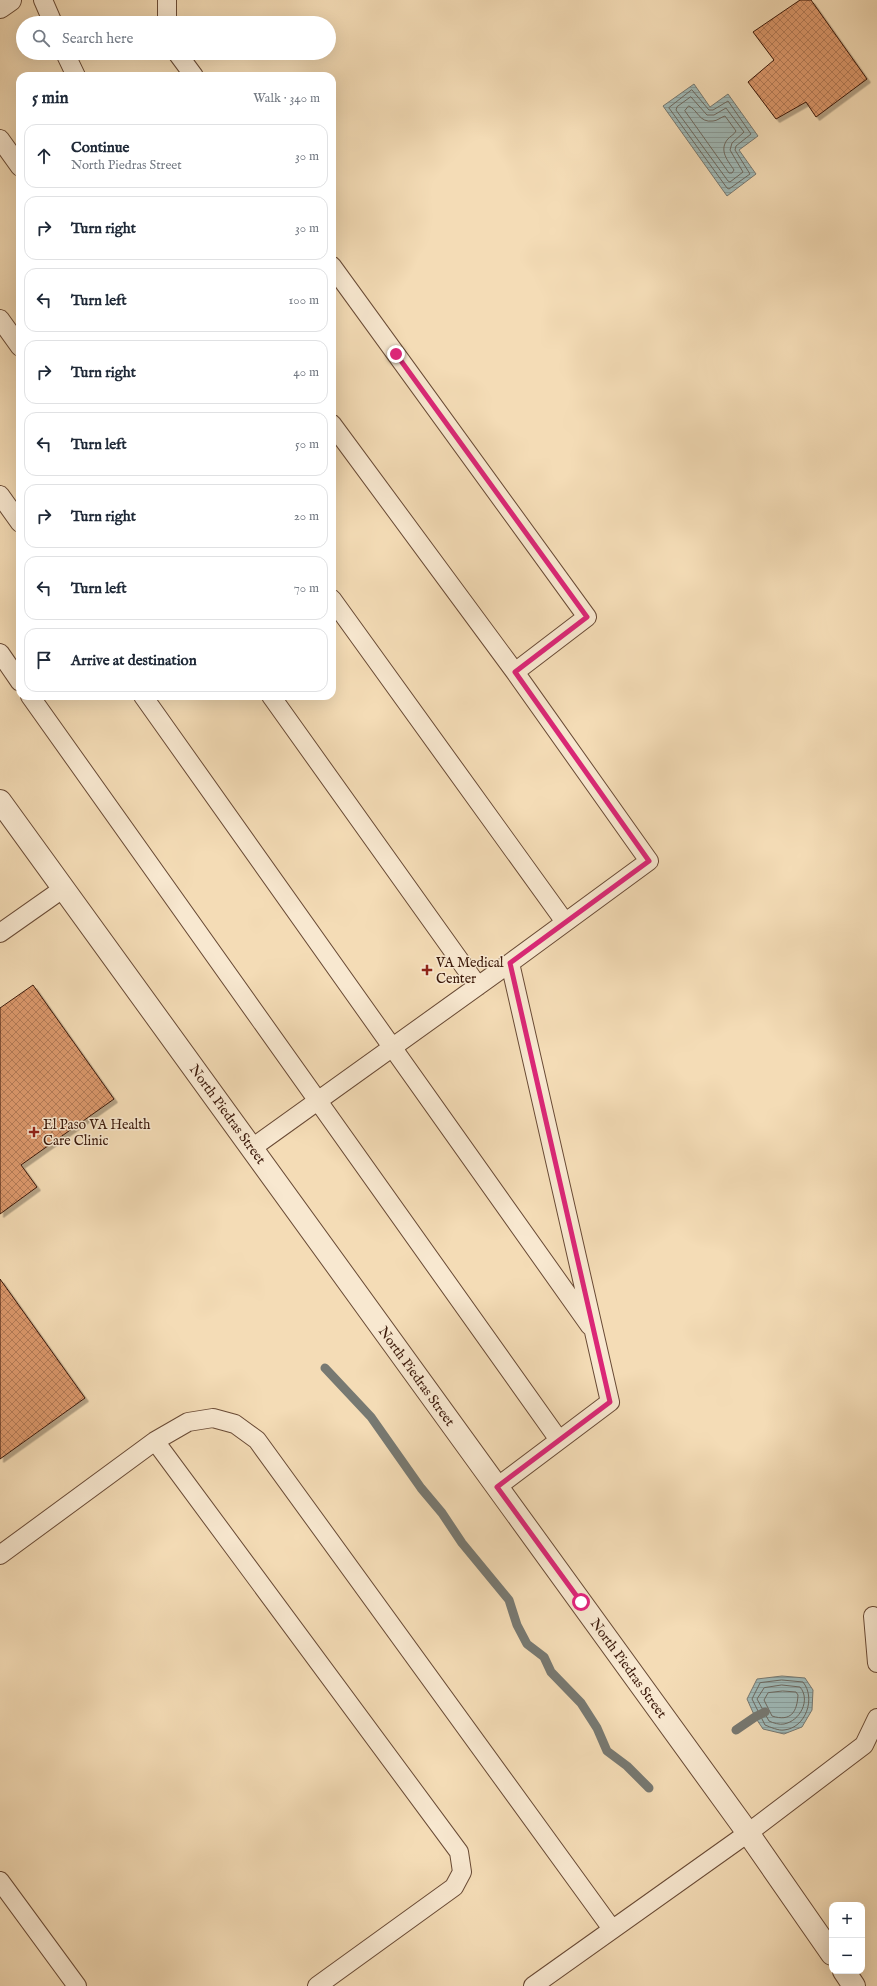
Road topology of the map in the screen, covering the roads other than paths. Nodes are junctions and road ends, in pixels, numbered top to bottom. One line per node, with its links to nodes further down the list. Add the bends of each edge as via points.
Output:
1 (10, 0): 4 (street)
2 (43, 0): 5 (lane)
3 (167, 0): 6 (lane)
4 (0, 7)
5 (50, 16)
6 (167, 16)
7 (68, 60): 9 (lane)
8 (182, 60): 10 (lane)
9 (74, 72)
10 (191, 72)
11 (0, 139): 12 (lane)
12 (16, 161)
13 (336, 272): 21 (lane, via 587,617)
14 (0, 319): 15 (lane)
15 (16, 341)
16 (336, 429): 21 (lane)
17 (0, 495): 18 (lane)
18 (16, 517)
19 (336, 605): 28 (lane)
20 (0, 653): 22 (lane)
21 (515, 672): 28 (lane, via 649,861)
22 (16, 676)
23 (33, 700): 33 (lane)
24 (146, 700): 32 (lane)
25 (274, 700): 31 (lane)
26 (0, 800): 27 (street, North Piedras Street)
27 (64, 888): 29 (lane); 34 (street, North Piedras Street)
28 (566, 922): 30 (lane)
29 (0, 933)
30 (510, 963): 31 (lane); 35 (lane)
31 (478, 986): 32 (lane)
32 (393, 1047): 33 (lane); 35 (lane)
33 (317, 1101): 34 (lane); 36 (lane)
34 (252, 1148): 38 (street, North Piedras Street)
35 (595, 1333): 36 (lane, via 610,1402)
36 (559, 1440): 38 (lane)
37 (155, 1441): 39 (lane); 45 (lane, via 188,1422 213,1418 235,1424 257,1440); 49 (lane, via 459,1852 462,1872 454,1887)
38 (497, 1487): 43 (street, North Piedras Street)
39 (0, 1555)
40 (874, 1616): 41 (lane)
41 (877, 1664)
42 (877, 1718): 43 (lane, via 864,1745)
43 (748, 1833): 45 (lane); 46 (street, North Piedras Street)
44 (0, 1881): 48 (lane)
45 (612, 1929): 50 (lane)
46 (829, 1950)
47 (846, 1974): 51 (street)
48 (77, 1986)
49 (317, 1986)
50 (533, 1986)
51 (854, 1986)

